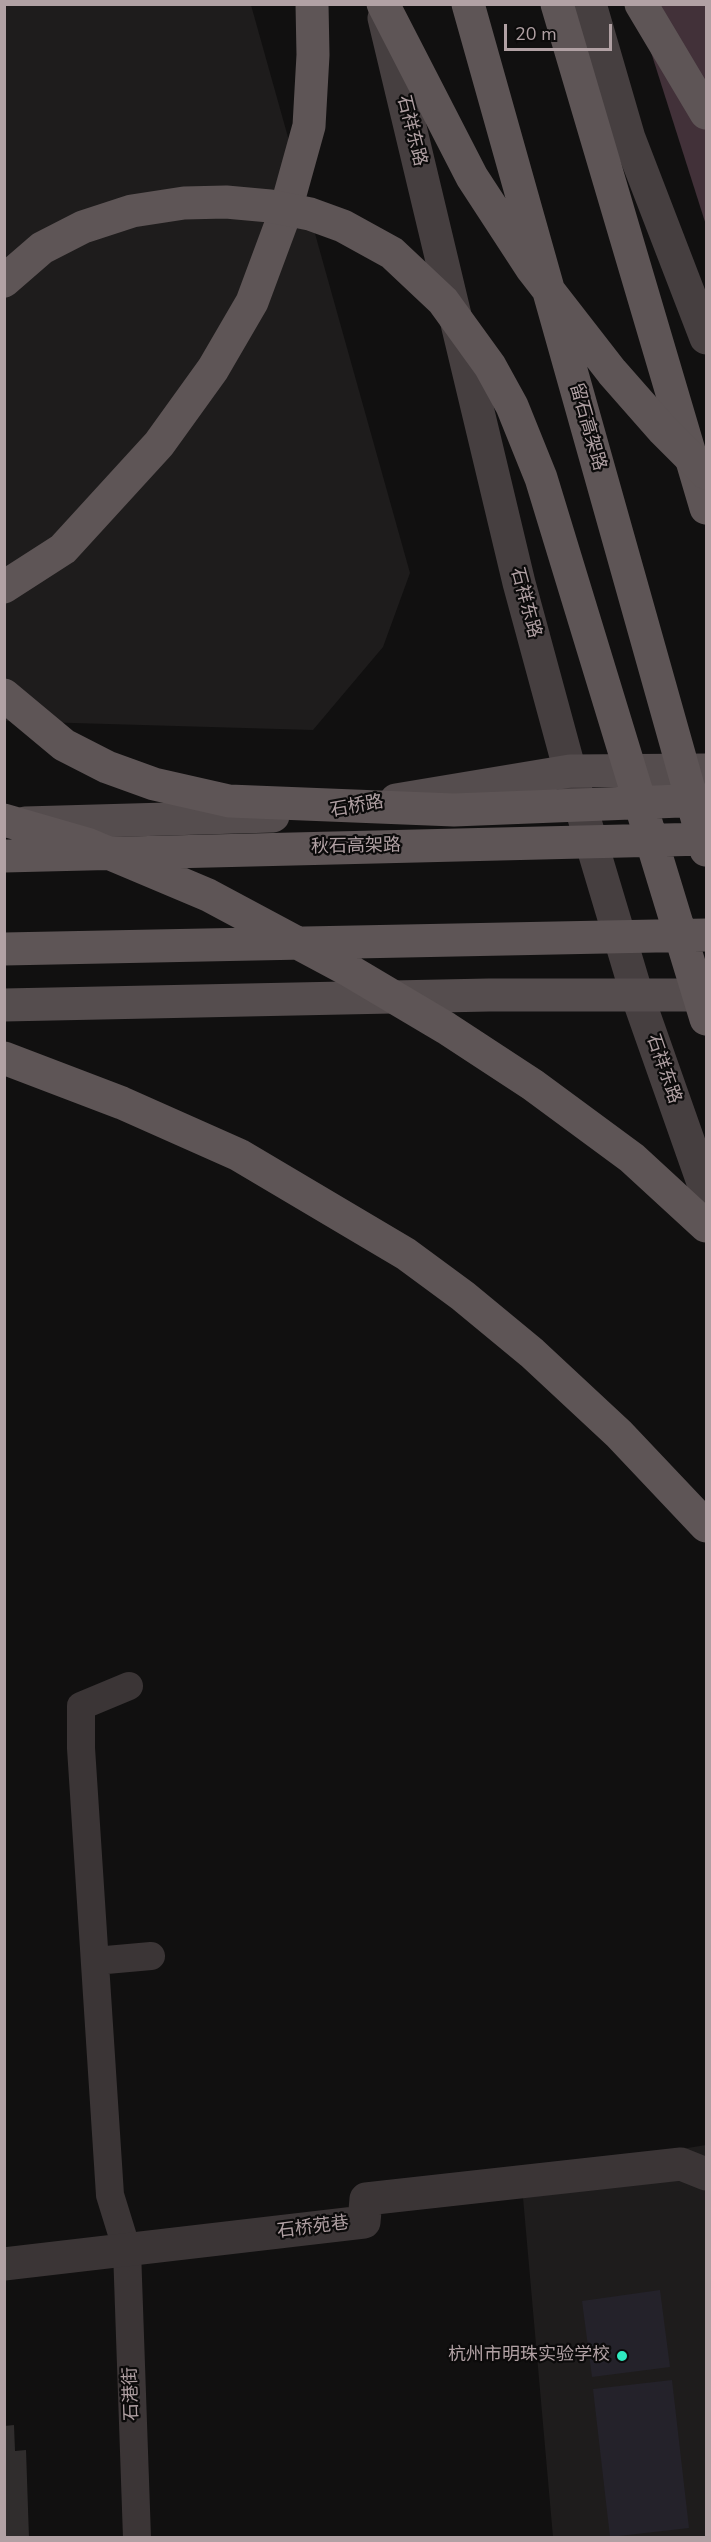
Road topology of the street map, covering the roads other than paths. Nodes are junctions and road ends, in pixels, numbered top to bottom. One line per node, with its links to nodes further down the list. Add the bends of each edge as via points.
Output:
1 (312, 4): 12 (highway, via 309,126 284,216 252,302 213,369 159,444 63,549)
2 (382, 4): 10 (highway, bridge, via 472,177 532,269 612,372); 15 (main road, 石祥东路, via 519,583)
3 (468, 4): 19 (highway, 留石高架路, bridge)
4 (557, 4): 11 (highway, bridge)
5 (590, 4): 9 (main road, via 629,138)
6 (641, 4): 7 (highway)
7 (706, 113)
8 (4, 281): 26 (highway, bridge, via 42,248 83,227 132,211 184,203 226,202 310,214 343,226 392,253 443,301 501,386 541,478)
9 (706, 338)
10 (706, 473)
11 (706, 508)
12 (4, 587)
13 (4, 695): 16 (highway, bridge, via 64,745 107,767 154,784 229,801 454,810)
14 (706, 770): 15 (main road, 石桥路)
15 (570, 771): 17 (main road, 石桥路, via 308,815); 23 (main road, 石祥东路)
16 (706, 800)
17 (4, 822): 29 (highway, bridge, via 87,844 208,895 350,971 533,1085 632,1158)
18 (706, 839): 20 (highway, 秋石高架路, bridge)
19 (706, 850)
20 (4, 856)
21 (706, 935): 22 (highway, bridge)
22 (4, 949)
23 (637, 995): 24 (main road); 25 (main road); 28 (main road, 石祥东路)
24 (706, 995)
25 (4, 1005)
26 (706, 1020)
27 (4, 1058): 30 (highway, via 122,1103 239,1155 406,1254 532,1353 619,1434)
28 (706, 1191)
29 (706, 1226)
30 (706, 1526)
31 (129, 1686): 33 (street, 石港街, via 81,1706)
32 (151, 1956): 33 (street)
33 (95, 1961): 35 (street, 石港街, via 110,2195)
34 (706, 2174): 35 (street, 石桥苑巷, via 681,2164 366,2199 364,2222)
35 (127, 2250): 36 (street, 石桥苑巷); 37 (street, 石港街)
36 (4, 2264)
37 (138, 2538)

